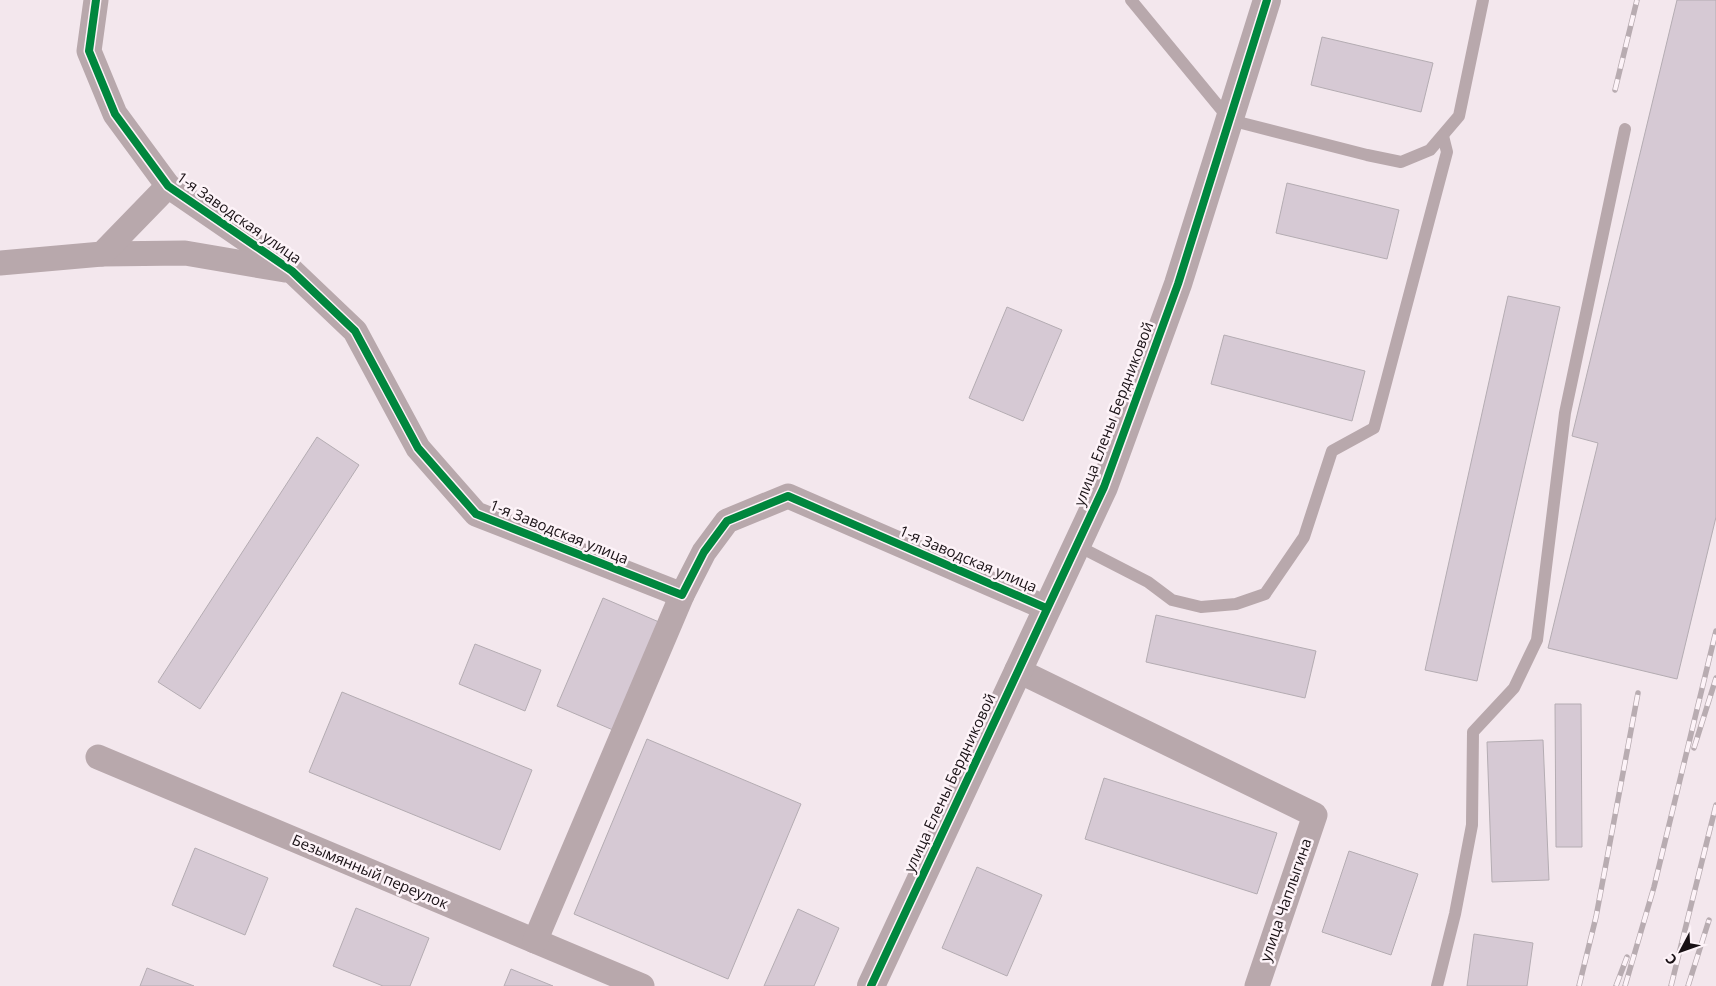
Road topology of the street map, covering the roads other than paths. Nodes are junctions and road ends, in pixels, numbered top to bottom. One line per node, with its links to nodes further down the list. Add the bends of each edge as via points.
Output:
1 (96, 0): 8 (street, 1-я Заводская улица, via 89,50 115,114)
2 (1131, 0): 5 (lane)
3 (1267, 0): 5 (street, улица Елены Бердниковой)
4 (1483, 0): 7 (lane, via 1458,116)
5 (1230, 120): 7 (lane, via 1400,162 1430,150); 12 (street, улица Елены Бердниковой, via 1178,284 1104,487)
6 (1625, 129): 21 (lane, via 1565,413 1537,640 1514,688 1473,732 1472,825)
7 (1443, 136): 12 (lane, via 1448,152 1374,428 1332,451 1304,537 1265,594 1236,604 1202,607 1172,600 1148,582)
8 (168, 186): 9 (street); 11 (street, 1-я Заводская улица)
9 (102, 254): 10 (street); 11 (street, via 185,253)
10 (0, 263)
11 (292, 271): 13 (street, 1-я Заводская улица, via 355,332 418,448 476,514)
12 (1076, 545): 14 (street, улица Елены Бердниковой)
13 (682, 595): 14 (street, 1-я Заводская улица, via 704,552 727,521 788,496); 17 (street)
14 (1046, 608): 15 (street, улица Елены Бердниковой)
15 (1017, 670): 19 (street, улица Елены Бердниковой); 20 (street, улица Чаплыгина, via 1315,814)
16 (98, 757): 17 (street, Безымянный переулок)
17 (535, 941): 18 (street, Безымянный переулок)
18 (642, 986)
19 (871, 986)
20 (1257, 986)
21 (1437, 986)

